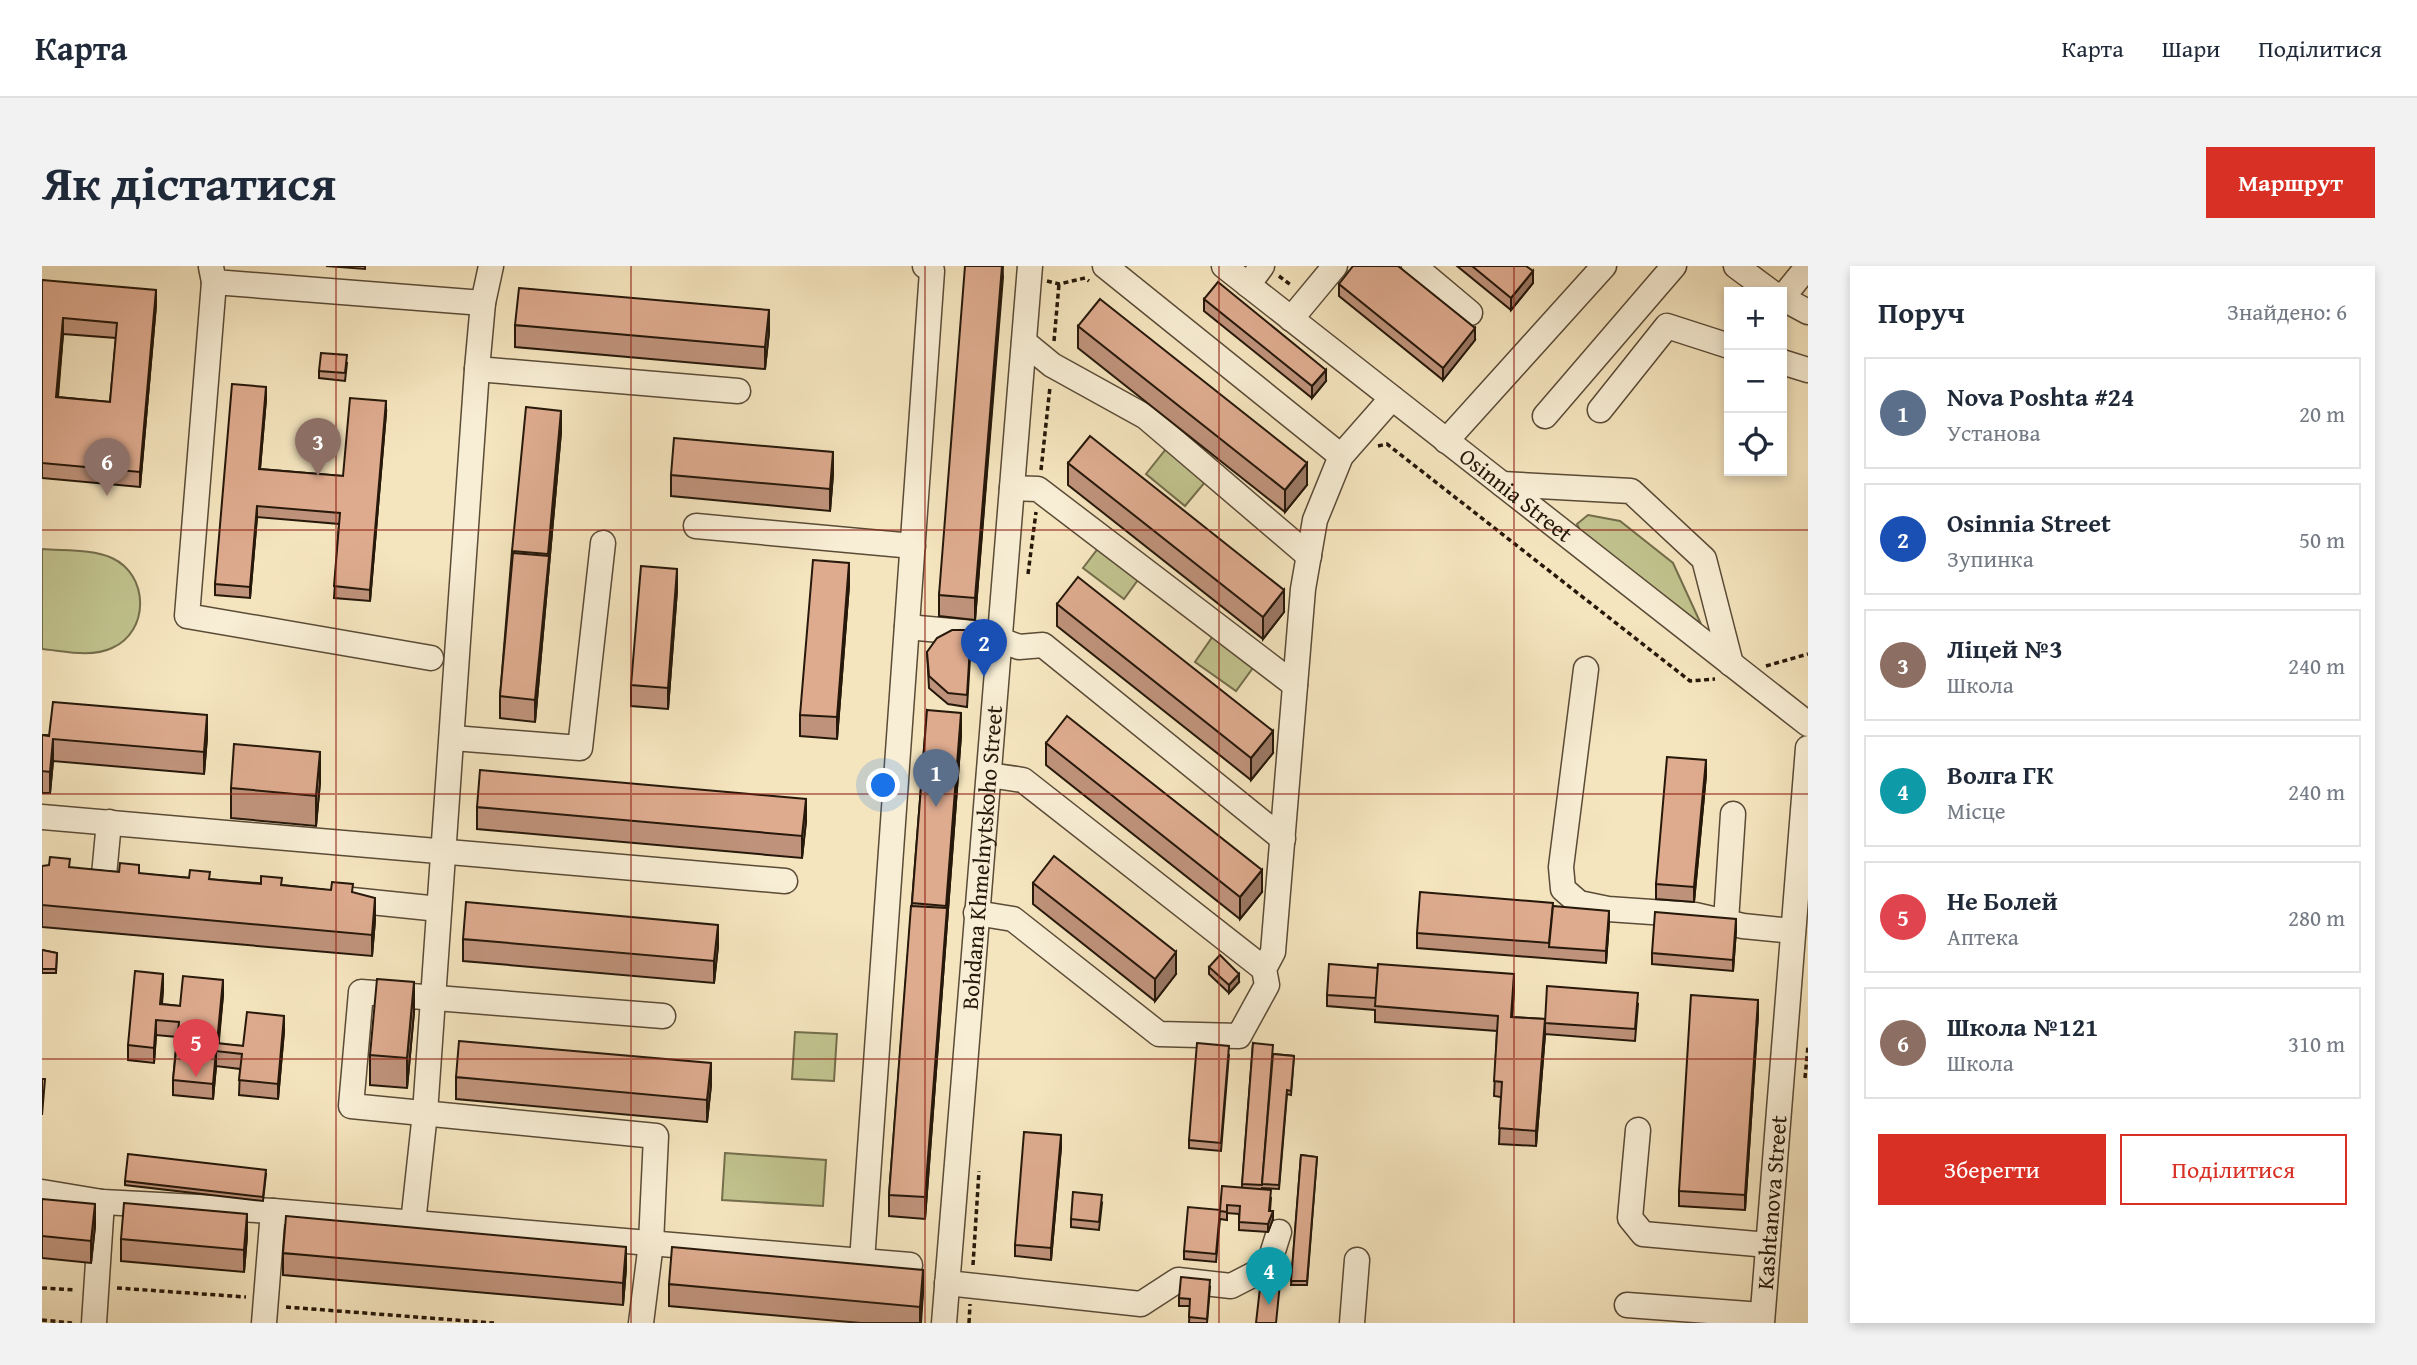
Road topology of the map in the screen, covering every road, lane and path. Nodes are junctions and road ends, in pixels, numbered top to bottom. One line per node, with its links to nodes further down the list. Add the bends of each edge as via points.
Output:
1 (491, 266): 18 (street)
2 (925, 266): 40 (street, via 932,271)
3 (1030, 266): 22 (street, Bohdana Khmelnytskoho Street)
4 (1224, 266): 12 (street, Osinnia Street)
5 (1335, 266): 16 (street)
6 (1414, 266): 20 (street)
7 (1604, 266): 32 (street)
8 (1674, 266): 31 (street)
9 (1736, 266): 14 (street)
10 (1808, 266): 15 (street)
11 (213, 274): 18 (street); 46 (street, via 187,616)
12 (1262, 275): 16 (path); 21 (street, Osinnia Street)
13 (1100, 276): 25 (path, via 1059,284); 34 (street)
14 (1764, 287)
15 (1787, 292)
16 (1309, 299): 21 (street)
17 (1787, 301): 19 (street)
18 (483, 303): 26 (street)
19 (1808, 312)
20 (1470, 313)
21 (1291, 319): 29 (street, Osinnia Street)
22 (1024, 342): 25 (street); 36 (street, Bohdana Khmelnytskoho Street)
23 (1724, 344): 30 (street, via 1667,326)
24 (1787, 364): 27 (street)
25 (1052, 365): 37 (path); 41 (street, via 1146,417)
26 (477, 369): 28 (street); 51 (street)
27 (1808, 370)
28 (738, 391)
29 (1392, 398): 32 (street, Osinnia Street); 34 (street)
30 (1600, 410)
31 (1545, 416)
32 (1447, 441): 35 (street, Osinnia Street)
33 (1375, 447): 47 (path, via 1387,444 1690,681 1704,682)
34 (1341, 456): 41 (street, via 1315,520)
35 (1502, 484): 47 (street, Osinnia Street); 47 (street, via 1631,491 1704,559)
36 (1012, 488): 37 (street); 44 (street, Bohdana Khmelnytskoho Street)
37 (1038, 489): 42 (path); 49 (street)
38 (696, 526): 40 (street)
39 (603, 543): 51 (street, via 580,748)
40 (913, 545): 43 (street)
41 (1309, 556): 49 (street)
42 (1027, 581)
43 (907, 627): 44 (street, via 985,634); 82 (street)
44 (999, 640): 53 (street, Bohdana Khmelnytskoho Street); 57 (street, via 1019,647 1043,645)
45 (1808, 654): 47 (path)
46 (431, 658)
47 (1736, 668): 50 (street, Osinnia Street)
48 (1586, 669): 66 (street, via 1561,867 1563,888 1579,903)
49 (1295, 685): 57 (street)
50 (1808, 724)
51 (453, 738): 58 (street)
52 (1808, 748): 67 (street, Kashtanova Street)
53 (989, 775): 65 (street, Bohdana Khmelnytskoho Street); 68 (street, via 1023,779)
54 (1733, 814): 66 (street)
55 (42, 817): 56 (street)
56 (109, 822): 58 (street); 60 (street)
57 (1283, 839): 68 (street, via 1273,953)
58 (444, 852): 62 (street); 64 (street)
59 (79, 872): 60 (street)
60 (104, 875): 61 (street)
61 (131, 877)
62 (785, 881)
63 (318, 896): 64 (street)
64 (439, 909): 69 (street)
65 (976, 913): 68 (street, via 1013,919 1159,1034 1239,1036 1267,985); 84 (street, Bohdana Khmelnytskoho Street)
66 (1726, 921): 67 (street)
67 (1793, 931): 80 (street, Kashtanova Street)
68 (1264, 969)
69 (432, 997): 70 (street); 71 (street); 71 (street, via 361,992 351,1106)
70 (663, 1016)
71 (425, 1113): 77 (street); 79 (street, via 656,1136)
72 (1638, 1129): 80 (street, via 1630,1218 1643,1234)
73 (980, 1163): 84 (path)
74 (42, 1192): 75 (street)
75 (102, 1202): 76 (street); 85 (street)
76 (273, 1211): 77 (street); 88 (street)
77 (413, 1223): 79 (street)
78 (1279, 1232): 84 (street, via 1268,1267 1231,1286 1178,1280 1141,1304)
79 (651, 1243): 82 (street); 94 (street)
80 (1768, 1245): 89 (street, Kashtanova Street)
81 (1357, 1260): 97 (street)
82 (862, 1261): 83 (street)
83 (911, 1265)
84 (959, 1284): 95 (street, Bohdana Khmelnytskoho Street); 96 (path)
85 (97, 1287): 86 (path); 88 (path); 92 (street)
86 (42, 1288)
87 (1627, 1305): 89 (street)
88 (269, 1309): 93 (path)
89 (1762, 1319)
90 (42, 1321): 91 (path)
91 (72, 1323)
92 (94, 1323)
93 (494, 1323)
94 (641, 1323)
95 (944, 1323)
96 (969, 1323)
97 (1352, 1323)

